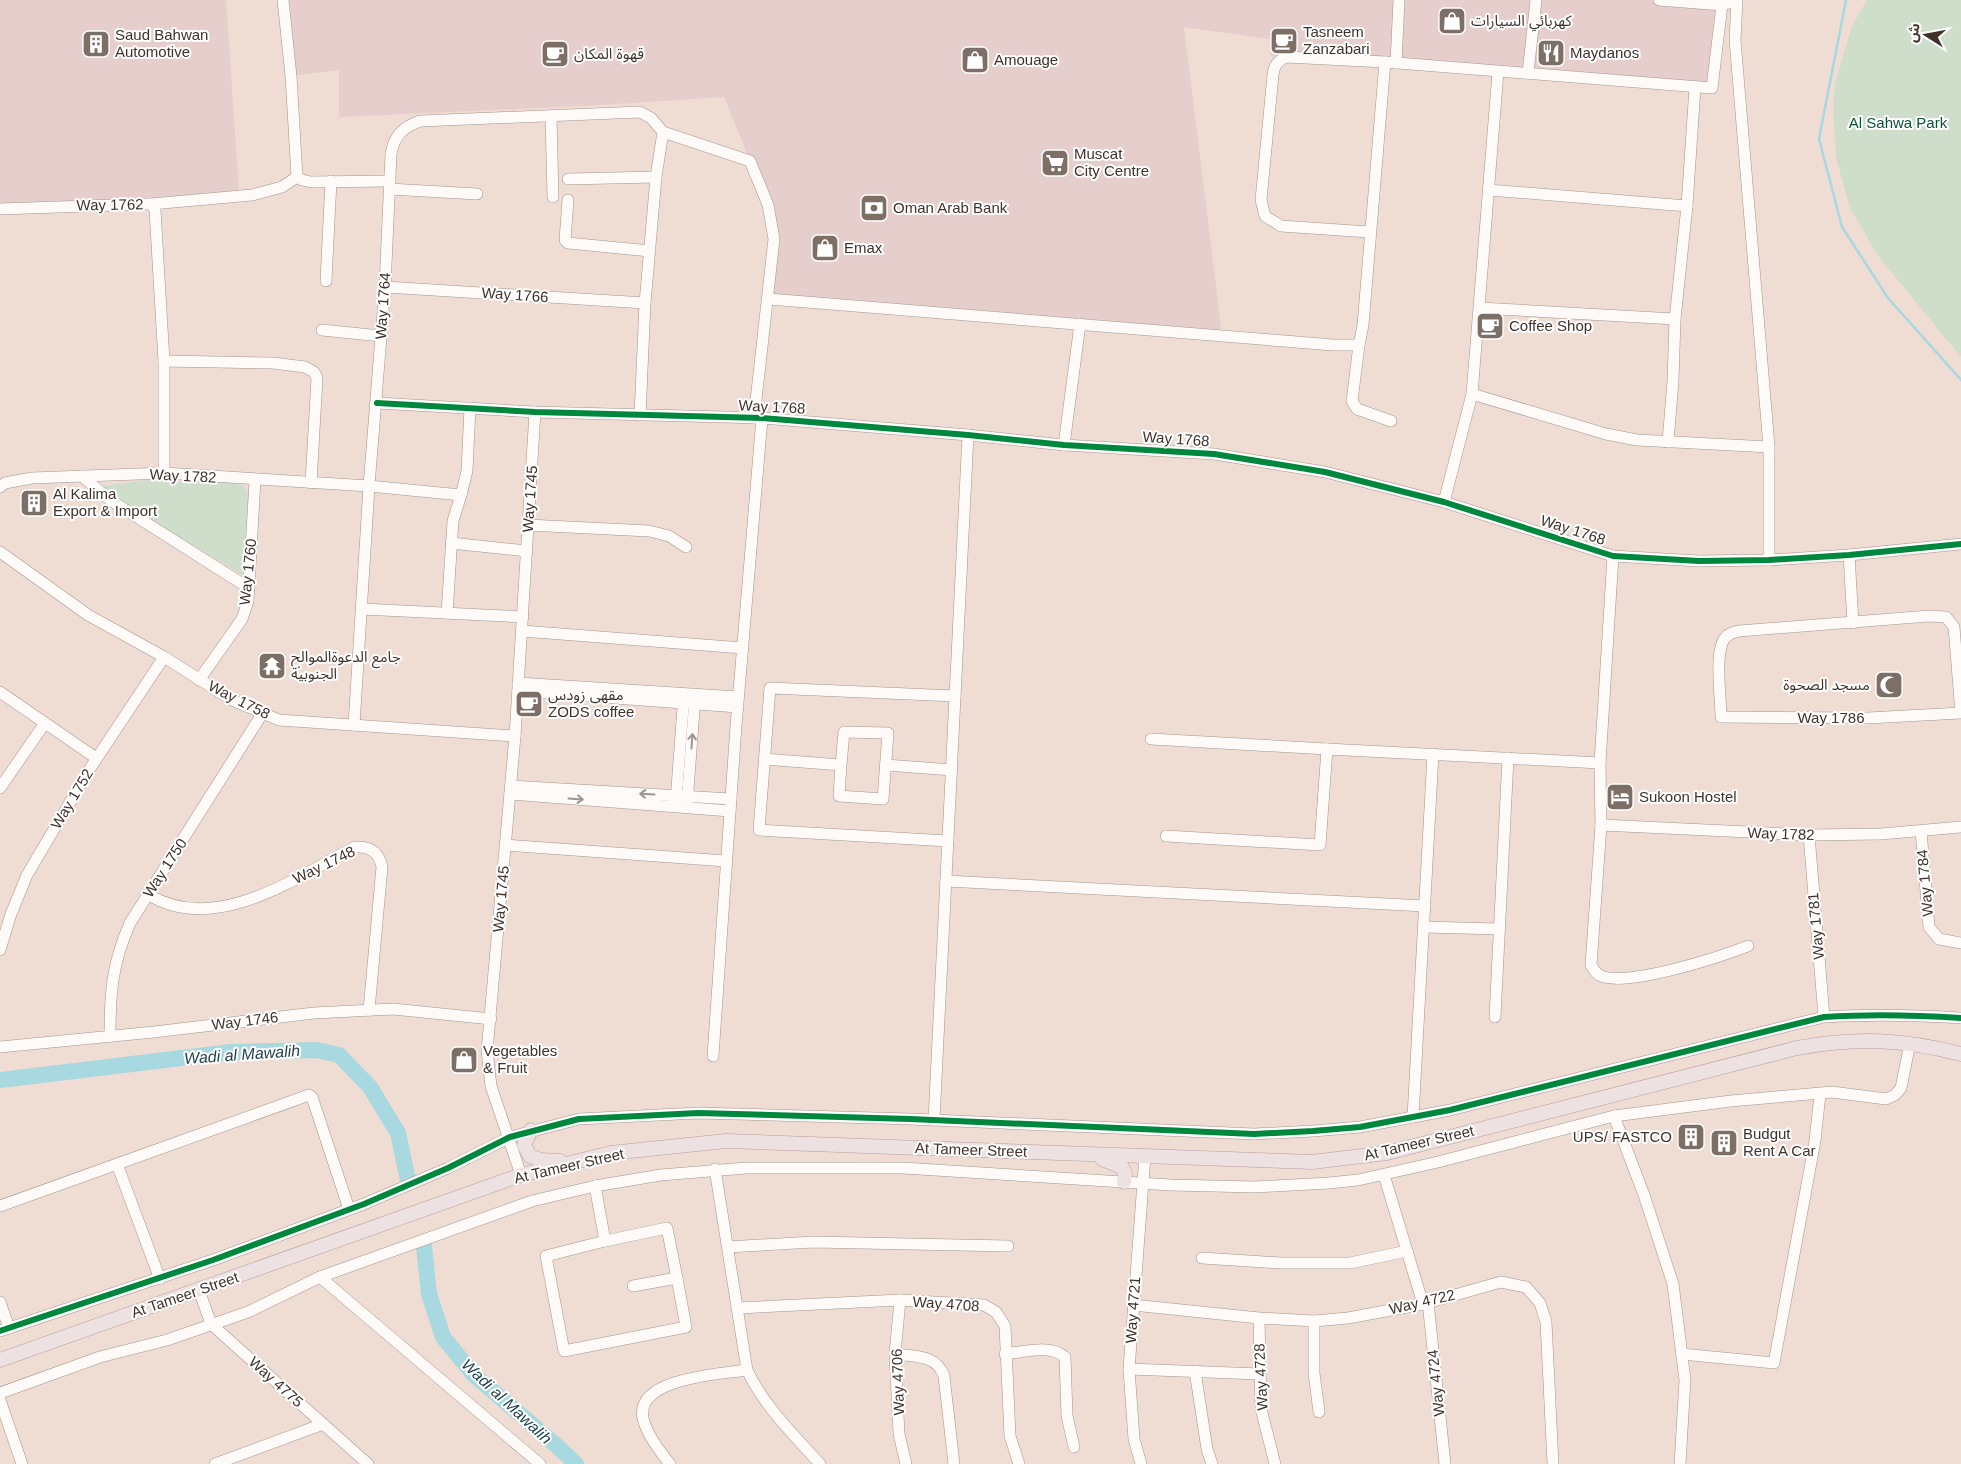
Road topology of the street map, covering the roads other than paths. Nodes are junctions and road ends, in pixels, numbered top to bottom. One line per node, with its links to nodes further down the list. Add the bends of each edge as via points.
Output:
1 (283, 0): 13 (street)
2 (1399, 0): 7 (street)
3 (1536, 0): 9 (street)
4 (1659, 0): 6 (street)
5 (1737, 0): 6 (street); 48 (street, via 1735,40)
6 (1722, 5): 10 (street, via 1712,88)
7 (1390, 62): 8 (street); 25 (street); 25 (street, via 1286,57 1276,64 1272,85 1261,200 1265,216 1281,226)
8 (1498, 72): 9 (street); 18 (street)
9 (1528, 73): 10 (street)
10 (1695, 87): 23 (street)
11 (551, 116): 12 (street, Way 1764, via 640,112 651,118); 17 (street, Way 1764, via 420,121 409,125 396,137 392,146); 20 (street)
12 (663, 132): 14 (street); 29 (street, via 750,161 772,221 774,239)
13 (297, 176): 16 (street, via 302,180); 22 (street, via 282,187 252,195)
14 (656, 177): 15 (street); 26 (street)
15 (568, 179)
16 (331, 182): 17 (street); 27 (street)
17 (390, 185): 19 (street); 28 (street, Way 1764)
18 (1489, 190): 23 (street); 31 (street)
19 (476, 194)
20 (552, 197)
21 (568, 200): 26 (street, via 565,240 568,243)
22 (151, 204): 24 (street, Way 1762); 37 (street, Way 1762, via 155,210)
23 (1687, 206): 32 (street)
24 (0, 209)
25 (1369, 232): 36 (street)
26 (650, 251): 30 (street)
27 (326, 281)
28 (385, 287): 30 (street, Way 1766); 35 (street, Way 1764)
29 (769, 299): 33 (street); 43 (street)
30 (646, 303): 42 (street)
31 (1480, 308): 32 (street); 38 (street)
32 (1675, 319): 46 (street)
33 (1080, 324): 36 (street); 47 (street)
34 (322, 330): 35 (street)
35 (381, 336): 39 (street, Way 1764)
36 (1359, 345): 44 (street, via 1352,401 1357,409)
37 (164, 361): 49 (street, Way 1762); 52 (street, via 274,363 305,367 314,372 317,378)
38 (1472, 394): 46 (street, via 1606,434); 56 (street)
39 (376, 403): 40 (street, Way 1768); 53 (street, Way 1764)
40 (470, 408): 41 (street, Way 1768); 55 (street, via 467,471)
41 (535, 412): 42 (street, Way 1768); 57 (street, Way 1745)
42 (640, 415): 43 (street, Way 1768)
43 (758, 418): 45 (street, Way 1768); 72 (street)
44 (1391, 421)
45 (968, 434): 47 (street, Way 1768); 77 (street)
46 (1668, 442): 48 (street)
47 (1064, 444): 56 (street, Way 1768, via 1214,454 1325,472)
48 (1769, 447): 65 (street)
49 (164, 473): 50 (street, Way 1782); 51 (street, Way 1782)
50 (82, 476): 54 (street, Way 1782, via 17,480); 66 (street, via 110,500)
51 (255, 480): 52 (street, Way 1782); 66 (street, Way 1760)
52 (311, 483): 53 (street, Way 1782)
53 (369, 486): 55 (street, Way 1782); 67 (street, Way 1764)
54 (0, 487)
55 (462, 495): 58 (street, via 453,521)
56 (1444, 502): 64 (street, Way 1768)
57 (528, 525): 60 (street, via 649,531 669,536); 61 (street, Way 1745)
58 (451, 544): 61 (street); 68 (street)
59 (1961, 544): 63 (street, Way 1768)
60 (686, 547)
61 (527, 551): 69 (street, Way 1745)
62 (0, 552): 73 (street, Way 1758, via 88,615)
63 (1848, 555): 65 (street, Way 1768); 70 (street)
64 (1613, 556): 65 (street, Way 1768, via 1699,561); 90 (street)
65 (1769, 560)
66 (249, 588): 74 (street, Way 1760, via 242,619)
67 (362, 609): 68 (street); 82 (street, Way 1764)
68 (447, 613): 69 (street)
69 (523, 617): 71 (street, Way 1745)
70 (1853, 623): 70 (street, Way 1786, via 1739,631 1727,636 1720,654 1722,717 1868,718 1960,713 1954,627 1946,618 1929,616)
71 (522, 631): 72 (street); 75 (street, Way 1745)
72 (743, 648): 79 (street)
73 (164, 657): 74 (street, Way 1758); 87 (street, Way 1752)
74 (200, 680): 80 (street, Way 1758)
75 (518, 687): 78 (street); 83 (street, Way 1745)
76 (0, 692): 81 (street)
77 (956, 696): 89 (street, via 770,688); 93 (street)
78 (689, 699): 79 (street); 96 (street)
79 (738, 702): 97 (street)
80 (262, 714): 82 (street, Way 1758, via 279,720); 107 (street, Way 1750)
81 (45, 723): 87 (street); 94 (street)
82 (354, 724): 83 (street, Way 1758)
83 (515, 736): 95 (street, Way 1745)
84 (1151, 739): 85 (street)
85 (1327, 749): 86 (street); 102 (street, via 1320,845)
86 (1434, 754): 88 (street); 108 (street)
87 (96, 758): 113 (street, Way 1752, via 27,874)
88 (1508, 758): 90 (street); 110 (street)
89 (764, 759): 91 (street); 103 (street, via 759,830)
90 (1600, 764): 98 (street)
91 (841, 765): 92 (street, via 844,732 888,733); 92 (street, via 839,796 884,799)
92 (886, 765): 93 (street)
93 (952, 770): 103 (street)
94 (0, 788)
95 (510, 790): 96 (street); 104 (street, Way 1745)
96 (682, 801): 97 (street)
97 (730, 805): 105 (street)
98 (1601, 825): 101 (street, Way 1782); 112 (street, via 1593,921 1591,965 1594,972 1611,979 1652,974 1720,957)
99 (1961, 827): 100 (street, Way 1782)
100 (1921, 831): 101 (street, Way 1782); 111 (street, Way 1784, via 1929,927 1938,938)
101 (1809, 835): 116 (street, Way 1781)
102 (1166, 836)
103 (948, 841): 106 (street)
104 (506, 845): 105 (street); 117 (street, Way 1745)
105 (726, 861): 123 (street)
106 (946, 881): 108 (street); 127 (street)
107 (149, 895): 114 (street, Way 1748, via 171,906 188,909 227,906 280,887 356,847 372,849 381,859 382,867); 119 (street, Way 1750, via 130,923 116,960 110,997)
108 (1425, 906): 109 (street)
109 (1424, 927): 110 (street); 126 (street)
110 (1498, 929): 115 (street)
111 (1961, 943)
112 (1748, 946)
113 (0, 950)
114 (369, 1010): 117 (street, Way 1746, via 393,1009); 119 (street, Way 1746, via 314,1013)
115 (1495, 1017)
116 (1824, 1017): 118 (street, via 1869,1014); 126 (street)
117 (491, 1018): 129 (street, Way 1745, via 487,1051 489,1072)
118 (1961, 1018)
119 (110, 1036): 121 (street, Way 1746)
120 (1910, 1043): 122 (main road, At Tameer Street); 124 (street, via 1901,1088 1895,1095 1886,1099 1832,1092); 131 (main road, At Tameer Street, via 1843,1040 1797,1048 1387,1153 1312,1162)
121 (0, 1047)
122 (1961, 1054)
123 (713, 1056)
124 (1820, 1094): 125 (street); 163 (street, via 1815,1141 1774,1363)
125 (1614, 1116): 136 (street); 163 (street, via 1673,1284)
126 (1413, 1117): 127 (street, via 1360,1127 1254,1134)
127 (934, 1120): 128 (street, via 698,1113 579,1119)
128 (531, 1130): 129 (street); 132 (main road, via 524,1145 530,1156 541,1160)
129 (510, 1136): 135 (street, Way 1745); 141 (street, via 448,1168)
130 (1093, 1154): 131 (main road, At Tameer Street); 132 (main road, At Tameer Street, via 726,1142 611,1154); 137 (main road, via 1122,1167)
131 (1145, 1156): 138 (street, Way 4721)
132 (576, 1162): 135 (main road, At Tameer Street)
133 (118, 1164): 140 (street); 141 (street, via 309,1095); 149 (street)
134 (715, 1169): 137 (street, via 903,1168); 139 (street); 144 (street)
135 (521, 1175): 151 (main road, At Tameer Street)
136 (1384, 1175): 138 (street, via 1329,1183 1255,1187); 145 (street, Way 4724)
137 (1124, 1182): 138 (street)
138 (1143, 1183): 155 (street, Way 4721)
139 (595, 1186): 142 (street); 147 (street, via 532,1200)
140 (0, 1206)
141 (349, 1210): 149 (street)
142 (605, 1241): 148 (street, via 668,1228); 148 (street, via 546,1256 564,1351 686,1327)
143 (1008, 1246): 144 (street, via 813,1242)
144 (728, 1247): 156 (street)
145 (1407, 1251): 146 (street, via 1350,1262 1280,1263); 154 (street, Way 4724)
146 (1202, 1258)
147 (320, 1277): 159 (street, via 248,1312); 177 (street)
148 (677, 1278): 150 (street)
149 (160, 1279): 160 (street)
150 (633, 1286)
151 (199, 1290): 159 (street, Way 4775); 164 (main road, At Tameer Street)
152 (900, 1300): 156 (street, Way 4708); 161 (street, Way 4706); 162 (street, Way 4708, via 984,1305 996,1312 1004,1326)
153 (0, 1302): 160 (street)
154 (1425, 1303): 158 (street, Way 4722); 186 (street, Way 4724); 187 (street, Way 4722, via 1501,1282 1526,1287 1540,1303 1546,1322)
155 (1133, 1305): 157 (street, Way 4722); 165 (street, Way 4721)
156 (738, 1308): 166 (street)
157 (1259, 1318): 158 (street, Way 4722); 168 (street, Way 4728)
158 (1314, 1321): 171 (street, via 1314,1374)
159 (212, 1324): 169 (street, via 167,1340 100,1356); 172 (street, Way 4775)
160 (5, 1329)
161 (895, 1354): 180 (street, Way 4706, via 899,1434); 181 (street, via 932,1360 940,1366 944,1376)
162 (1005, 1354): 173 (street, via 1048,1350 1065,1357 1067,1416); 182 (street, Way 4708, via 1010,1436)
163 (1682, 1354): 188 (street, via 1685,1380)
164 (0, 1360)
165 (1129, 1369): 167 (street); 183 (street, Way 4721, via 1134,1439)
166 (747, 1370): 178 (street, via 676,1382 657,1390 645,1403 643,1418 657,1448); 179 (street, via 755,1387 775,1413)
167 (1195, 1372): 168 (street); 184 (street)
168 (1260, 1374): 185 (street, Way 4728, via 1261,1409)
169 (0, 1393)
170 (0, 1400): 174 (street)
171 (1319, 1412)
172 (323, 1424): 175 (street); 176 (street, Way 4775)
173 (1074, 1447)
174 (22, 1464)
175 (215, 1464)
176 (368, 1464)
177 (540, 1464)
178 (670, 1464)
179 (820, 1464)
180 (906, 1464)
181 (954, 1464)
182 (1019, 1464)
183 (1141, 1464)
184 (1212, 1464)
185 (1275, 1464)
186 (1445, 1464)
187 (1553, 1464)
188 (1680, 1464)

